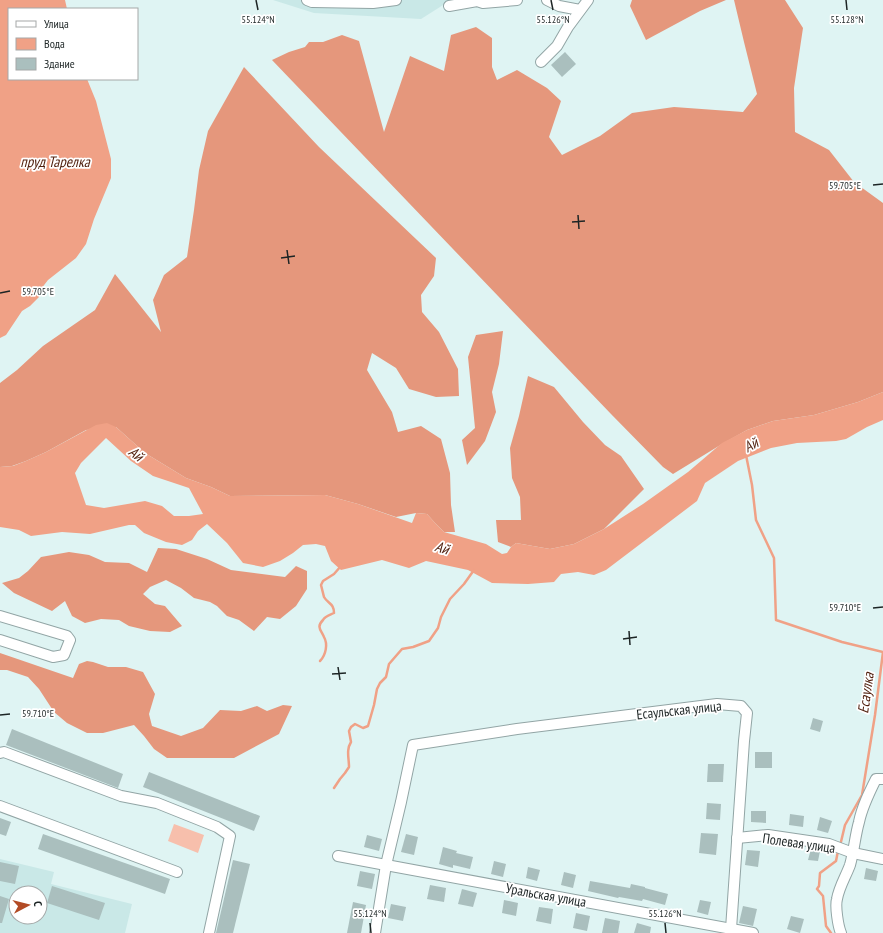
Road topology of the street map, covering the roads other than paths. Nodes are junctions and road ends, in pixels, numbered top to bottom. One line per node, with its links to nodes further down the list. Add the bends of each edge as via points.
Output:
1 (307, 0): 2 (street, via 373,3)
2 (396, 0)
3 (517, 0): 6 (street)
4 (547, 0): 7 (street, via 559,6)
5 (588, 0): 7 (street)
6 (449, 6)
7 (580, 10): 8 (street, via 557,46)
8 (541, 62)
9 (0, 616): 10 (street, via 67,636 70,640 64,655 53,657)
10 (0, 640)
11 (0, 753): 21 (street, via 4,752 121,796 157,802 217,827 230,836)
12 (883, 779): 15 (street, via 876,779 869,792 859,821)
13 (0, 806): 19 (street)
14 (737, 838): 15 (street, Полевая улица, via 768,835 829,844); 18 (street, Есаульская улица, via 747,713 741,706 717,704 413,744); 20 (street, Есаульская улица)
15 (853, 853): 17 (street, Полевая улица); 24 (street, via 836,901)
16 (338, 856): 18 (street, Уральская улица)
17 (883, 859)
18 (386, 865): 20 (street, Уральская улица); 22 (street)
19 (177, 872)
20 (731, 931): 23 (street, Уральская улица)
21 (209, 933)
22 (375, 933)
23 (753, 933)
24 (841, 933)

